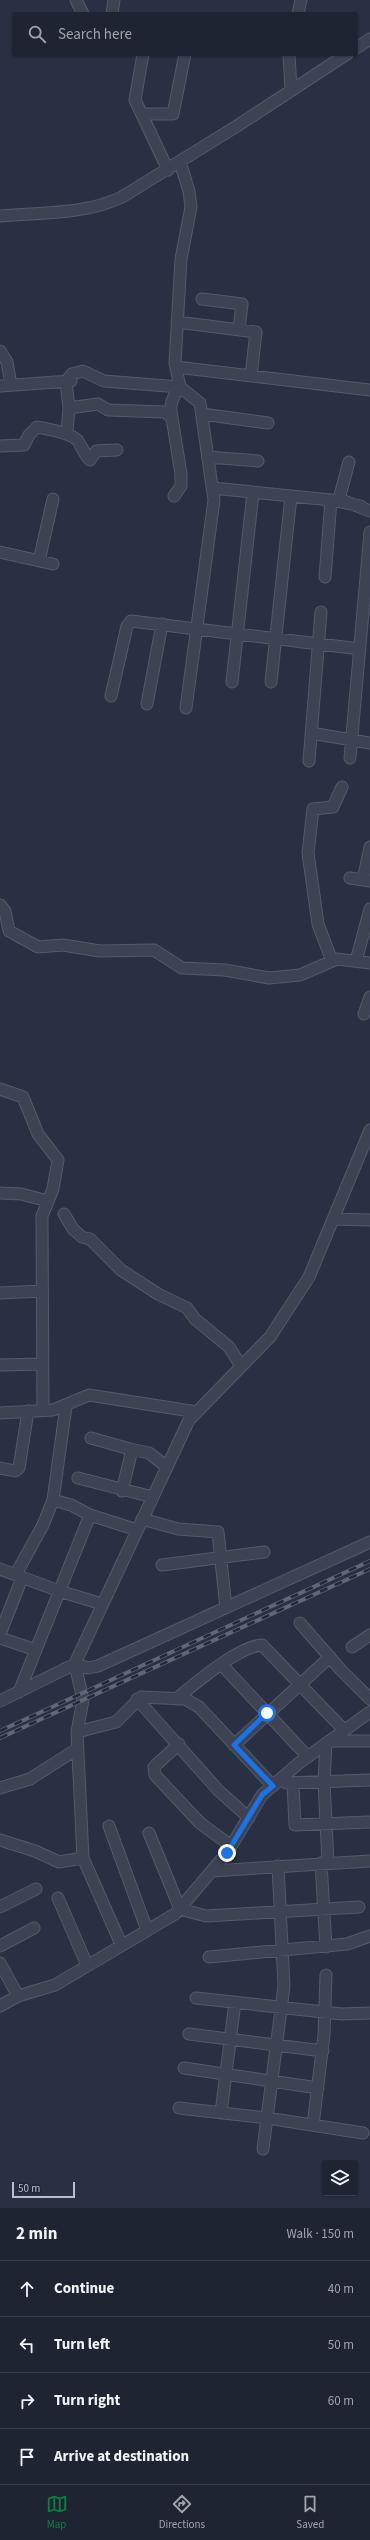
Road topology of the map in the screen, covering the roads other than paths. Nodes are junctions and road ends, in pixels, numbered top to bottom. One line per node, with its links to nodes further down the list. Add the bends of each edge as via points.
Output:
1 (76, 0): 4 (street)
2 (114, 0): 5 (street)
3 (301, 0): 6 (street)
4 (82, 12)
5 (112, 12)
6 (298, 12)
7 (370, 39): 8 (street)
8 (358, 47)
9 (143, 56): 14 (street, via 134,97)
10 (185, 56): 14 (street, via 173,114)
11 (289, 56): 13 (street)
12 (344, 56): 13 (street)
13 (292, 90): 15 (street)
14 (142, 114): 16 (street)
15 (180, 162): 16 (street); 19 (street, via 191,206 182,253)
16 (168, 170): 17 (street, via 104,206 85,210)
17 (0, 216)
18 (202, 299): 20 (street, via 242,304)
19 (177, 322): 20 (street); 22 (street)
20 (239, 329): 23 (street, via 256,332)
21 (0, 350): 25 (street, via 7,362)
22 (176, 367): 23 (street); 26 (street)
23 (251, 376): 27 (street)
24 (68, 381): 25 (street); 26 (street, via 72,374 83,371 104,381); 28 (street)
25 (5, 386)
26 (180, 387): 29 (street, via 200,403); 30 (street, via 172,397)
27 (370, 390)
28 (69, 408): 30 (street, via 98,404 108,410 165,412); 32 (street)
29 (202, 414): 31 (street); 35 (street)
30 (172, 418): 40 (street, via 181,474 181,486)
31 (268, 423)
32 (67, 432): 33 (street, via 54,432 37,427 24,445); 34 (street, via 77,440 90,460 96,451)
33 (0, 446)
34 (117, 450)
35 (208, 457): 36 (street); 38 (street)
36 (258, 461)
37 (349, 462): 44 (street, via 339,498)
38 (213, 488): 39 (street); 52 (street, via 214,506)
39 (253, 492): 41 (street); 53 (street)
40 (174, 496)
41 (292, 496): 43 (street); 54 (street)
42 (54, 499): 47 (street)
43 (331, 500): 44 (street); 49 (street)
44 (366, 508)
45 (370, 532): 56 (street)
46 (0, 552): 47 (street)
47 (39, 560): 48 (street)
48 (53, 564)
49 (325, 577)
50 (321, 612): 55 (street)
51 (162, 624): 52 (street); 59 (street, via 128,622); 60 (street)
52 (197, 630): 53 (street); 61 (street)
53 (237, 635): 54 (street); 57 (street)
54 (276, 640): 55 (street); 58 (street)
55 (318, 644): 56 (street); 62 (street)
56 (360, 649): 63 (street)
57 (232, 682)
58 (271, 682)
59 (111, 696)
60 (147, 704)
61 (186, 708)
62 (311, 733): 63 (street); 66 (street)
63 (352, 740): 64 (street); 65 (street)
64 (370, 743)
65 (350, 758)
66 (309, 762)
67 (342, 787): 73 (street, via 333,807 313,809 309,844 317,919)
68 (370, 847): 70 (street)
69 (350, 878): 70 (street)
70 (367, 881)
71 (0, 905): 73 (street, via 5,911 9,931 38,947 63,945 100,951 154,950 182,968 224,970 269,978 300,975)
72 (370, 909): 74 (street)
73 (332, 961): 74 (street)
74 (366, 962)
75 (370, 997): 76 (street)
76 (364, 1014)
77 (0, 1089): 80 (street, via 23,1097 38,1134 58,1160)
78 (370, 1130): 82 (street)
79 (0, 1193): 80 (street, via 21,1194)
80 (48, 1201): 84 (street, via 42,1216)
81 (64, 1214): 88 (street, via 73,1229 82,1237 90,1239 121,1270 158,1294 187,1308 200,1323 229,1347)
82 (333, 1219): 83 (street); 88 (street, via 309,1278 270,1337)
83 (370, 1220)
84 (42, 1291): 85 (street); 86 (street)
85 (0, 1293)
86 (43, 1364): 87 (street); 90 (street)
87 (0, 1365)
88 (241, 1366): 92 (street)
89 (66, 1406): 90 (street); 92 (street, via 84,1395 89,1395); 101 (street)
90 (43, 1410): 91 (street)
91 (28, 1411): 93 (street); 97 (street, via 19,1468 15,1471)
92 (197, 1412): 96 (street, via 189,1420)
93 (0, 1413)
94 (91, 1438): 95 (street)
95 (130, 1449): 96 (street, via 149,1453); 99 (street)
96 (167, 1466): 100 (street)
97 (0, 1468)
98 (78, 1478): 99 (street)
99 (122, 1491): 100 (street)
100 (153, 1497): 103 (street)
101 (53, 1500): 102 (street, via 71,1505); 110 (street)
102 (90, 1515): 104 (street); 111 (street)
103 (142, 1519): 104 (street); 107 (street, via 178,1528 218,1532)
104 (137, 1530): 112 (street)
105 (370, 1542): 113 (street)
106 (264, 1552): 107 (street)
107 (220, 1558): 108 (street); 113 (street)
108 (162, 1565)
109 (0, 1569): 110 (street)
110 (19, 1576): 111 (street); 115 (street)
111 (59, 1591): 112 (street); 119 (street)
112 (102, 1604): 121 (street)
113 (226, 1608): 121 (street, via 98,1666 88,1668)
114 (300, 1623): 120 (street)
115 (0, 1634)
116 (370, 1635): 118 (street)
117 (0, 1638): 119 (street)
118 (352, 1646)
119 (36, 1650): 124 (street)
120 (330, 1657): 123 (street); 127 (street)
121 (75, 1664): 124 (street); 132 (street, via 83,1700)
122 (221, 1664): 123 (street, via 254,1646 262,1645); 126 (street); 130 (street)
123 (299, 1683): 130 (street); 131 (street)
124 (19, 1692): 128 (street)
125 (137, 1699): 126 (street, via 145,1696); 132 (street, via 116,1722); 135 (street)
126 (176, 1699): 136 (street, via 185,1699 198,1707)
127 (370, 1699)
128 (0, 1702)
129 (370, 1712): 131 (street)
130 (267, 1713): 136 (street); 138 (street)
131 (344, 1730): 134 (street)
132 (77, 1732): 137 (street)
133 (370, 1741): 134 (street)
134 (328, 1742): 138 (street); 140 (street)
135 (179, 1744): 144 (street, via 218,1790); 150 (street, via 154,1767 155,1775 200,1824)
136 (234, 1745): 141 (street)
137 (77, 1749): 143 (street, via 30,1780); 151 (street)
138 (308, 1757): 141 (street)
139 (370, 1780): 140 (street)
140 (324, 1782): 142 (street); 146 (street)
141 (276, 1783): 142 (street); 144 (street, via 262,1795)
142 (293, 1784): 146 (street, via 295,1825)
143 (0, 1788)
144 (249, 1818): 150 (street)
145 (370, 1822): 146 (street)
146 (326, 1824): 153 (street)
147 (109, 1826): 164 (street)
148 (149, 1833): 160 (street)
149 (0, 1840): 151 (street, via 59,1862)
150 (231, 1846): 155 (street)
151 (83, 1858): 166 (street)
152 (370, 1861): 153 (street)
153 (325, 1863): 154 (street); 161 (street)
154 (278, 1866): 155 (street); 162 (street)
155 (212, 1871): 160 (street)
156 (36, 1889): 158 (street)
157 (58, 1898): 172 (street)
158 (0, 1907)
159 (359, 1907): 161 (street)
160 (180, 1908): 162 (street, via 206,1916); 164 (street, via 175,1914)
161 (324, 1910): 162 (street); 168 (street)
162 (281, 1912): 169 (street)
163 (34, 1928): 167 (street)
164 (147, 1930): 166 (street)
165 (370, 1936): 168 (street, via 354,1943)
166 (121, 1944): 172 (street)
167 (0, 1946)
168 (326, 1947): 169 (street)
169 (283, 1952): 170 (street); 178 (street)
170 (209, 1957)
171 (0, 1963): 174 (street)
172 (87, 1965): 174 (street, via 55,1985)
173 (326, 1975): 179 (street)
174 (18, 1996): 177 (street)
175 (196, 1998): 176 (street)
176 (235, 2002): 178 (street); 182 (street)
177 (0, 2006)
178 (281, 2007): 179 (street); 183 (street)
179 (324, 2012): 180 (street); 184 (street)
180 (370, 2013)
181 (189, 2034): 182 (street)
182 (231, 2039): 183 (street); 186 (street)
183 (277, 2045): 184 (street); 187 (street)
184 (323, 2051): 188 (street)
185 (184, 2068): 186 (street)
186 (227, 2074): 187 (street); 190 (street)
187 (272, 2081): 188 (street); 191 (street)
188 (318, 2088): 192 (street)
189 (179, 2108): 190 (street)
190 (221, 2112): 191 (street)
191 (267, 2118): 192 (street); 194 (street)
192 (313, 2125): 193 (street)
193 (364, 2133)
194 (263, 2149)

